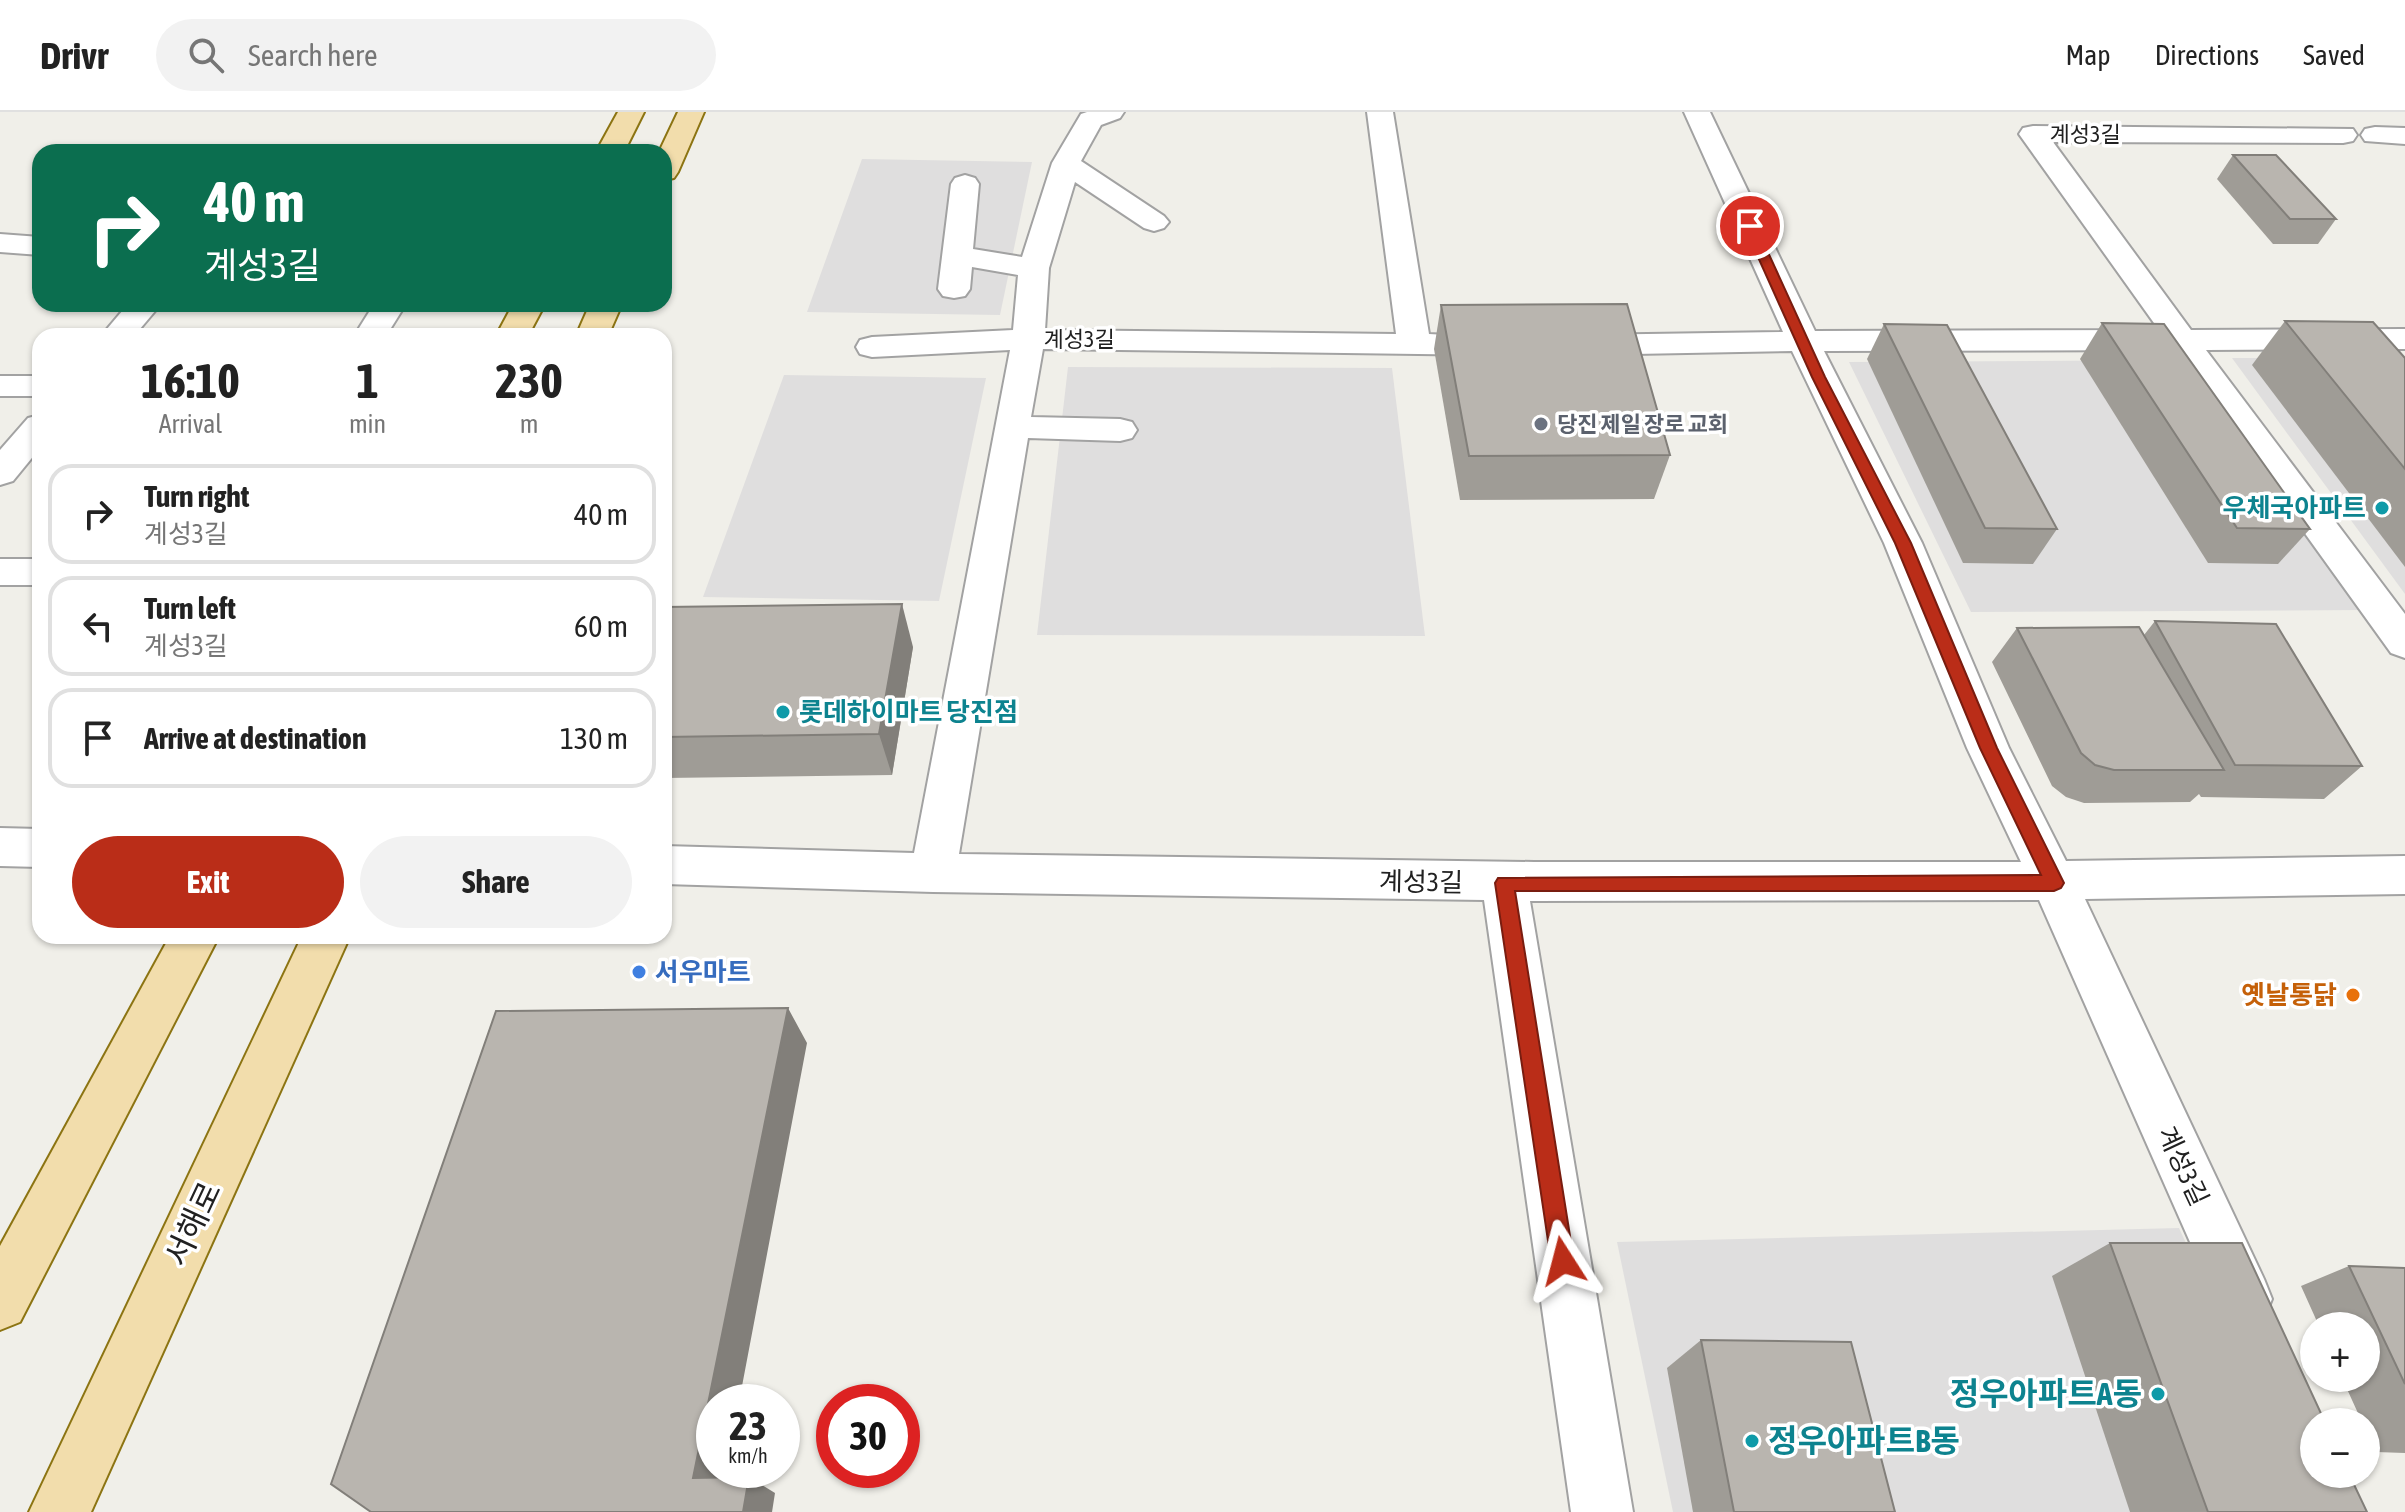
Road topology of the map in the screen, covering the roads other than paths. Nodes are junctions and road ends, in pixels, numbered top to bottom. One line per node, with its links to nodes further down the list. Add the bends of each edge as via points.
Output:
1 (631, 112): 7 (main road)
2 (691, 112): 8 (main road)
3 (1111, 112): 9 (street, 계성3길, via 1091,120)
4 (1380, 112): 23 (street)
5 (1697, 112): 22 (street, 계성3길)
6 (2405, 136): 21 (street, 계성3길, via 2033,134)
7 (614, 144)
8 (672, 154)
9 (1066, 163): 11 (street); 15 (street, 계성3길)
10 (965, 184): 14 (street)
11 (1154, 222)
12 (0, 243): 13 (street)
13 (32, 245)
14 (956, 255): 15 (street); 16 (street)
15 (1034, 268): 19 (street, 계성3길)
16 (954, 289)
17 (138, 312): 18 (street)
18 (124, 328)
19 (1028, 339): 23 (street, 계성3길); 26 (street); 29 (street, 계성3길)
20 (2405, 339): 21 (street)
21 (2182, 340): 22 (street); 35 (street, 계성3길)
22 (1803, 341): 25 (street); 42 (street, 계성3길, via 1903,543 1988,748)
23 (1414, 345): 24 (street, 계성3길)
24 (1523, 345)
25 (1554, 345)
26 (872, 347)
27 (0, 386): 28 (street)
28 (32, 386)
29 (1010, 427): 30 (street); 39 (street, 계성3길)
30 (1120, 430)
31 (32, 435): 32 (street)
32 (0, 473)
33 (0, 572): 34 (street)
34 (32, 572)
35 (2405, 643)
36 (0, 847): 37 (street)
37 (32, 848)
38 (672, 865): 39 (street, 계성3길)
39 (933, 873): 41 (street, 계성3길)
40 (2405, 875): 42 (street, 계성3길)
41 (1504, 883): 42 (street, 계성3길); 48 (street)
42 (2054, 883): 46 (street, 계성3길)
43 (191, 944): 45 (main road)
44 (322, 944): 47 (main road, 서해로)
45 (0, 1302)
46 (2260, 1332)
47 (60, 1512)
48 (1602, 1512)

